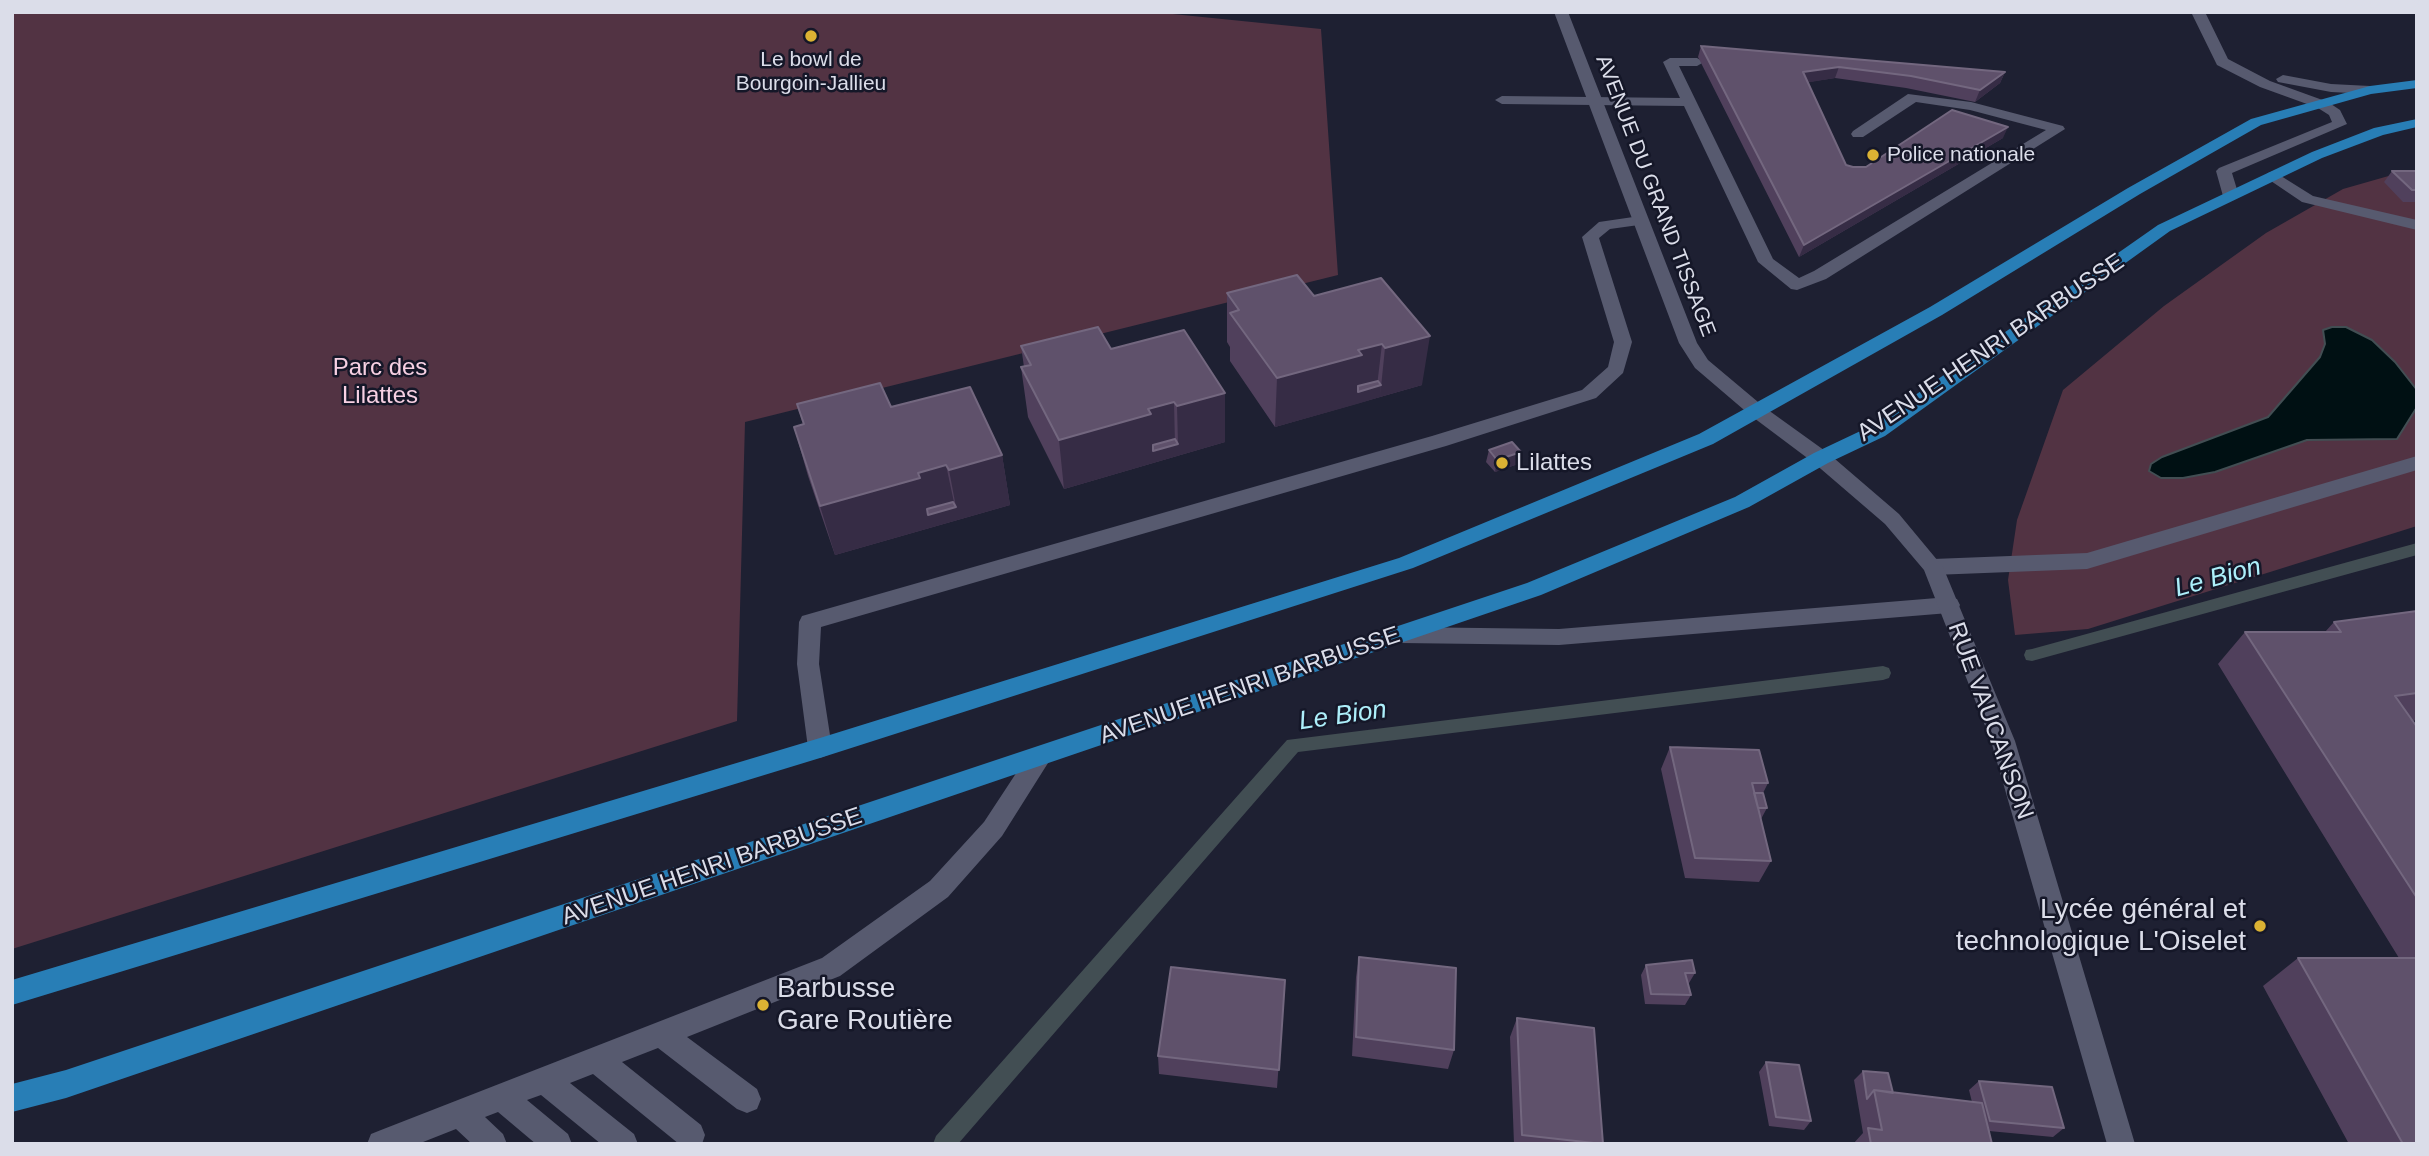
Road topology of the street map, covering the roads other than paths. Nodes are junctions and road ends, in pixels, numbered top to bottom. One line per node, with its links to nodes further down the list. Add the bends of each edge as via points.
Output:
1 (1561, 12): 8 (street, AVENUE DU GRAND TISSAGE)
2 (2198, 12): 4 (street)
3 (1696, 62): 9 (street, via 1670,62)
4 (2229, 68): 6 (street, via 2302,84); 10 (street)
5 (2417, 84): 6 (main road)
6 (2370, 90): 10 (main road)
7 (1502, 100): 8 (street)
8 (1594, 101): 9 (street); 15 (street, AVENUE DU GRAND TISSAGE)
9 (1688, 102): 12 (street, via 1766,262 1797,285 2058,130 1971,106 1913,97)
10 (2323, 105): 14 (street, via 2335,113 2340,124 2224,171); 17 (main road, via 2256,122)
11 (2417, 124): 13 (main road, AVENUE HENRI BARBUSSE, via 2379,131)
12 (1858, 134)
13 (2273, 176): 14 (main road, AVENUE HENRI BARBUSSE); 16 (street, via 2308,199)
14 (2231, 196): 18 (main road, AVENUE HENRI BARBUSSE, via 2164,228 1878,430)
15 (1640, 221): 17 (street, AVENUE DU GRAND TISSAGE, via 1688,343 1702,364); 23 (street, via 1605,225 1590,237 1623,342 1617,369 1589,394 810,622 808,664)
16 (2417, 225)
17 (1757, 411): 18 (street, RUE VAUCANSON); 23 (main road, via 1706,439 1406,563)
18 (1821, 458): 20 (street, RUE VAUCANSON, via 1892,519); 22 (main road, AVENUE HENRI BARBUSSE, via 1742,502 1640,545 1534,589)
19 (2417, 463): 20 (street, via 2087,561)
20 (1933, 567): 21 (street, RUE VAUCANSON)
21 (1949, 606): 22 (street, via 1559,637); 39 (street, RUE VAUCANSON, via 2003,741)
22 (1401, 635): 24 (main road, AVENUE HENRI BARBUSSE)
23 (820, 748): 25 (main road)
24 (1040, 756): 26 (street, via 993,829 939,889 831,967); 30 (main road, AVENUE HENRI BARBUSSE, via 66,1084)
25 (12, 993)
26 (660, 1033): 27 (street); 31 (street)
27 (596, 1059): 28 (street); 33 (street)
28 (544, 1080): 29 (street); 38 (street)
29 (502, 1097): 32 (street); 37 (street)
30 (12, 1098)
31 (747, 1099)
32 (460, 1113): 34 (street); 36 (street)
33 (691, 1135)
34 (426, 1137): 35 (street)
35 (381, 1144)
36 (493, 1144)
37 (558, 1144)
38 (624, 1144)
39 (2121, 1144)

